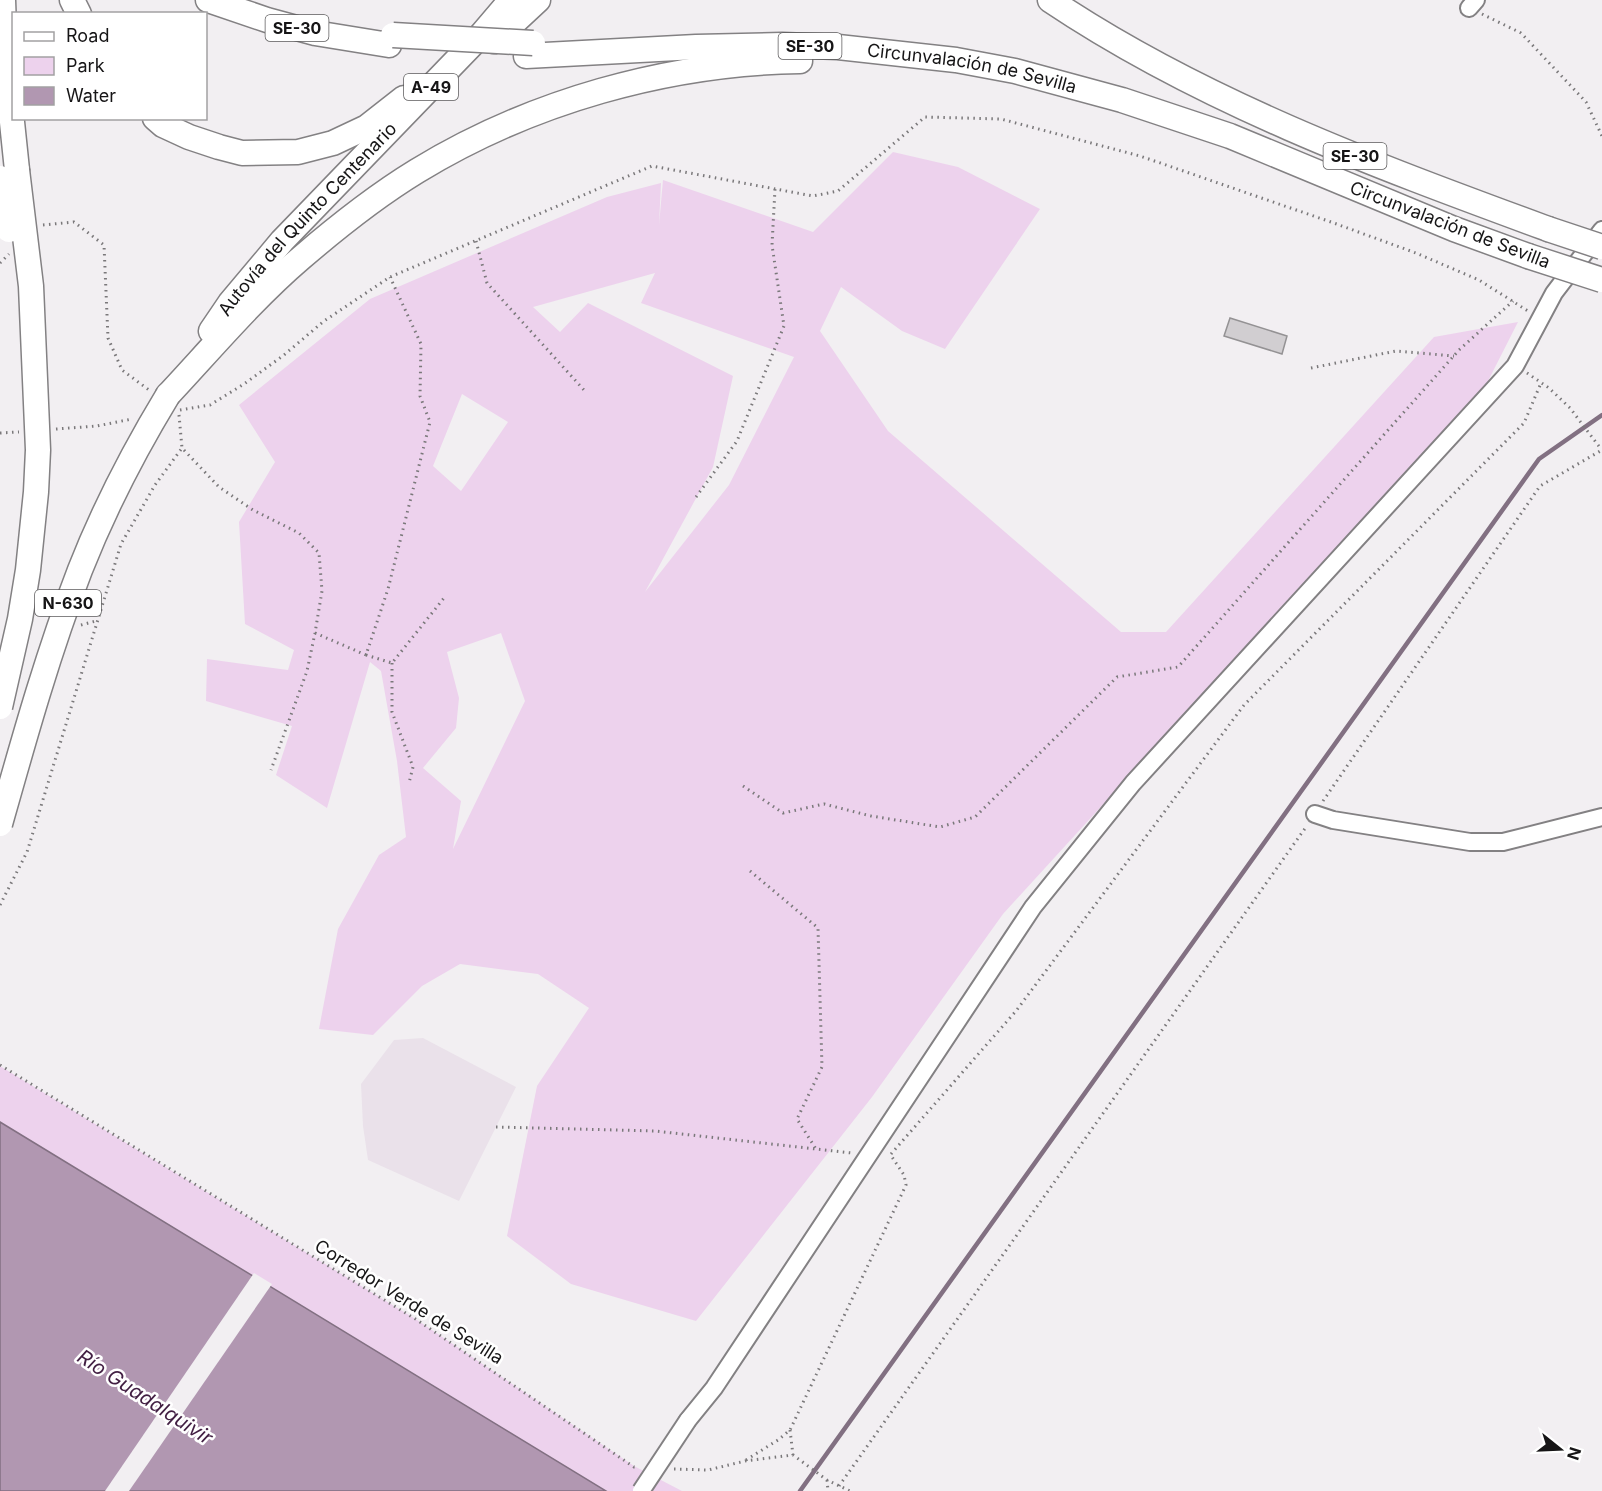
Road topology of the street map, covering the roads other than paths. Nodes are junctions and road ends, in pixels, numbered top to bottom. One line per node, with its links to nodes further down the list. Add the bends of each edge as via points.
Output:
1 (3, 0): 16 (highway)
2 (208, 0): 9 (highway, Circunvalación de Sevilla / SE-30, via 315,33)
3 (243, 0): 9 (highway)
4 (498, 0): 13 (highway, via 416,88 367,128 333,143 297,152 242,153 189,137)
5 (511, 0): 15 (highway, Autovía del Quinto Centenario / A-49)
6 (538, 0): 15 (highway)
7 (1050, 0): 11 (highway, Circunvalación de Sevilla / SE-30, via 1088,26)
8 (1073, 0): 11 (highway)
9 (391, 40): 10 (highway, Circunvalación de Sevilla / SE-30)
10 (530, 50): 12 (highway, Circunvalación de Sevilla / SE-30, via 837,47 956,60); 14 (highway, via 771,33 936,44 1035,64 1132,90)
11 (1168, 69): 18 (highway, Circunvalación de Sevilla / SE-30, bridge, via 1344,151)
12 (1089, 90): 14 (highway, Circunvalación de Sevilla / SE-30); 20 (highway, via 874,62 837,61 777,61 706,69 614,87 490,132 418,170 300,259)
13 (158, 120)
14 (1230, 136): 19 (highway, Circunvalación de Sevilla / SE-30, bridge, via 1432,220)
15 (350, 172): 20 (highway, Autovía del Quinto Centenario / A-49, via 282,241)
16 (9, 174): 21 (highway, N-630, bridge, via 31,286 38,422 28,570)
17 (1602, 230): 25 (street, bridge, via 1554,293 1519,368 1133,783 1033,907 714,1388)
18 (1602, 247)
19 (1602, 280)
20 (162, 395): 24 (highway, N-630, bridge, via 80,570)
21 (0, 707)
22 (1315, 814): 23 (street, via 1470,842 1503,842)
23 (1602, 817)
24 (0, 824)
25 (641, 1491)

